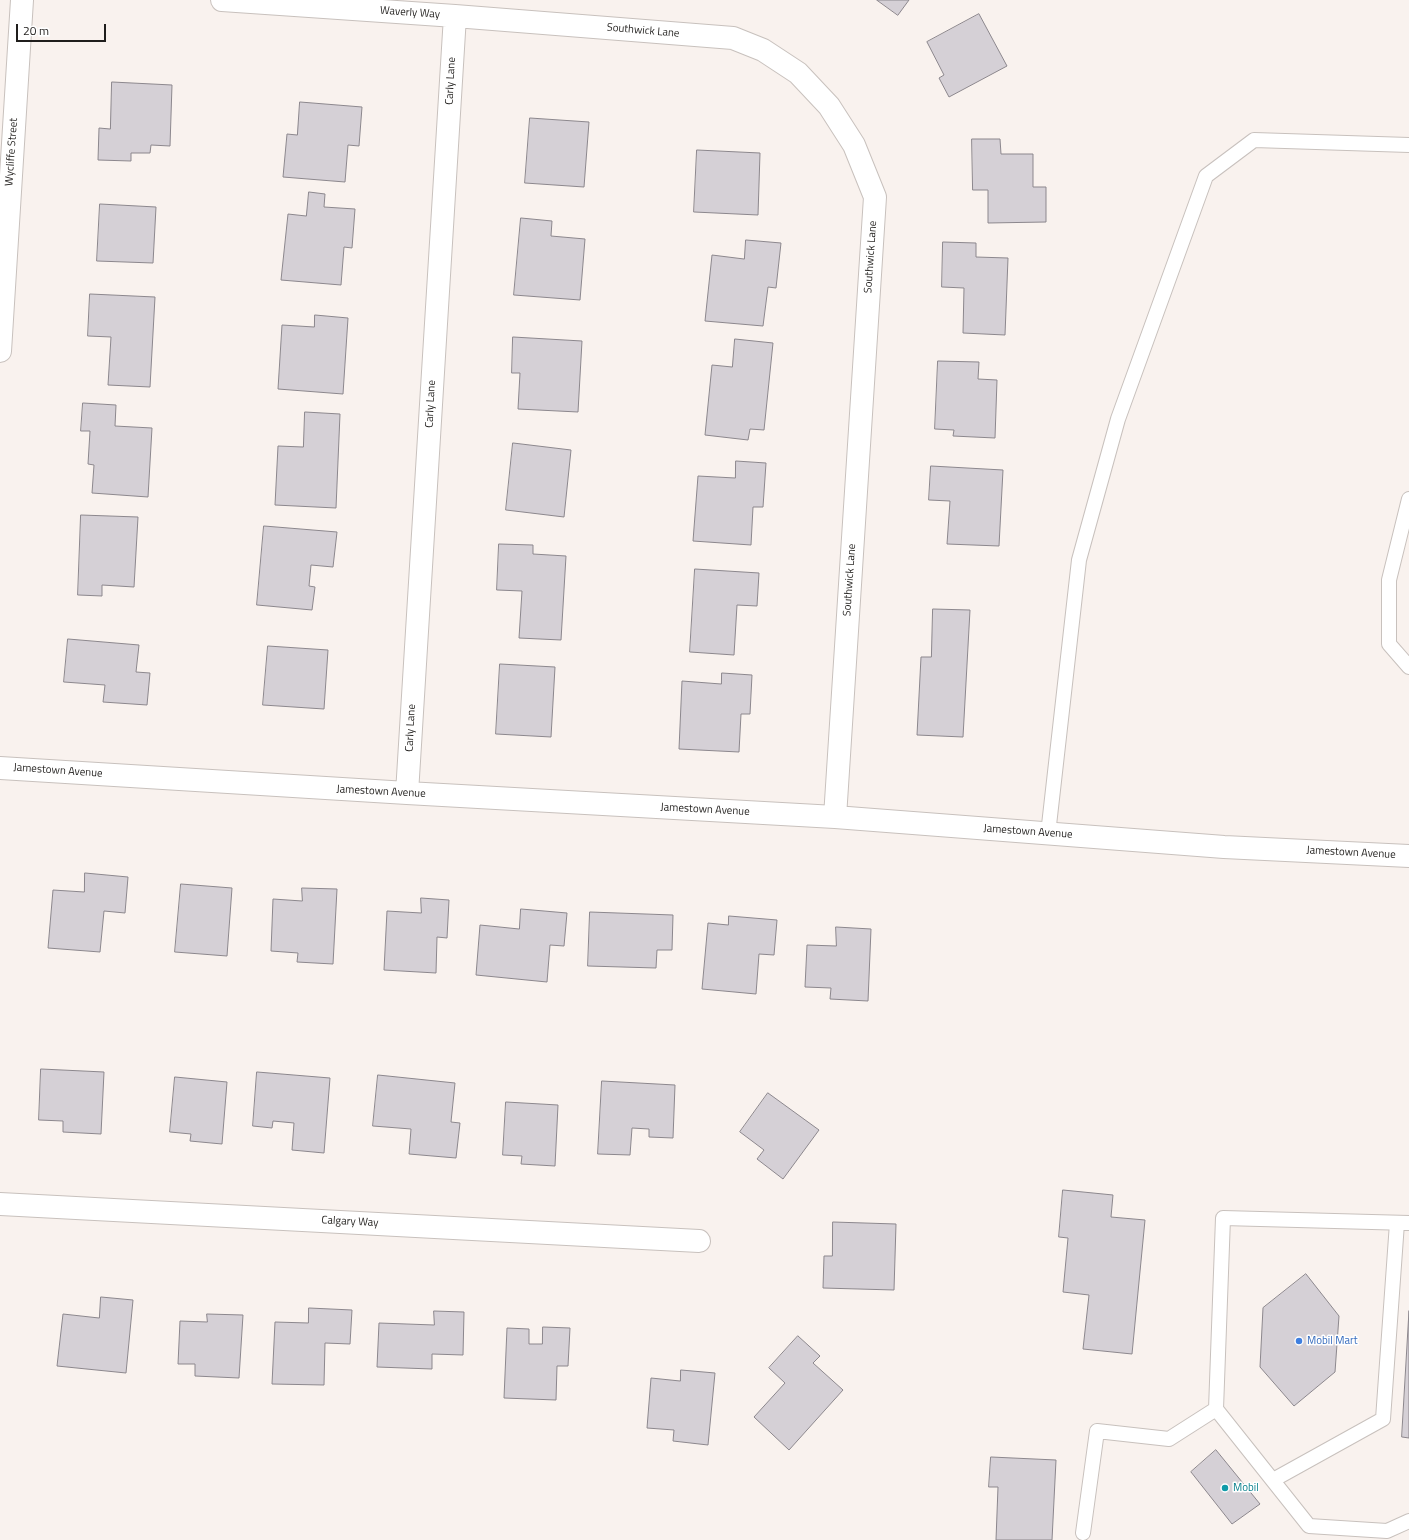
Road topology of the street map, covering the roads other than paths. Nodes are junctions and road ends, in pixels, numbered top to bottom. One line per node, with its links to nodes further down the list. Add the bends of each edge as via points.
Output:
1 (22, 0): 5 (street, Wycliffe Street)
2 (222, 0): 3 (street, Waverly Way)
3 (455, 16): 9 (street, Carly Lane); 10 (street, Southwick Lane, via 733,38 763,50 798,73 829,106 854,145 875,197)
4 (1409, 145): 11 (lane, via 1254,140 1206,176 1118,419 1079,560)
5 (0, 351)
6 (1409, 499): 7 (lane, via 1389,580 1389,644)
7 (1409, 667)
8 (0, 768): 9 (street, Jamestown Avenue)
9 (407, 793): 10 (street, Jamestown Avenue)
10 (835, 817): 11 (street, Jamestown Avenue)
11 (1048, 834): 12 (street, Jamestown Avenue, via 1224,847)
12 (1409, 856)
13 (0, 1204): 15 (street, Calgary Way)
14 (1403, 1223): 16 (lane, via 1224,1218); 17 (lane, via 1383,1419)
15 (699, 1241)
16 (1216, 1409): 17 (lane); 19 (lane, via 1169,1439 1096,1431)
17 (1273, 1480): 18 (lane, via 1309,1526 1387,1532)
18 (1409, 1521)
19 (1083, 1533)

